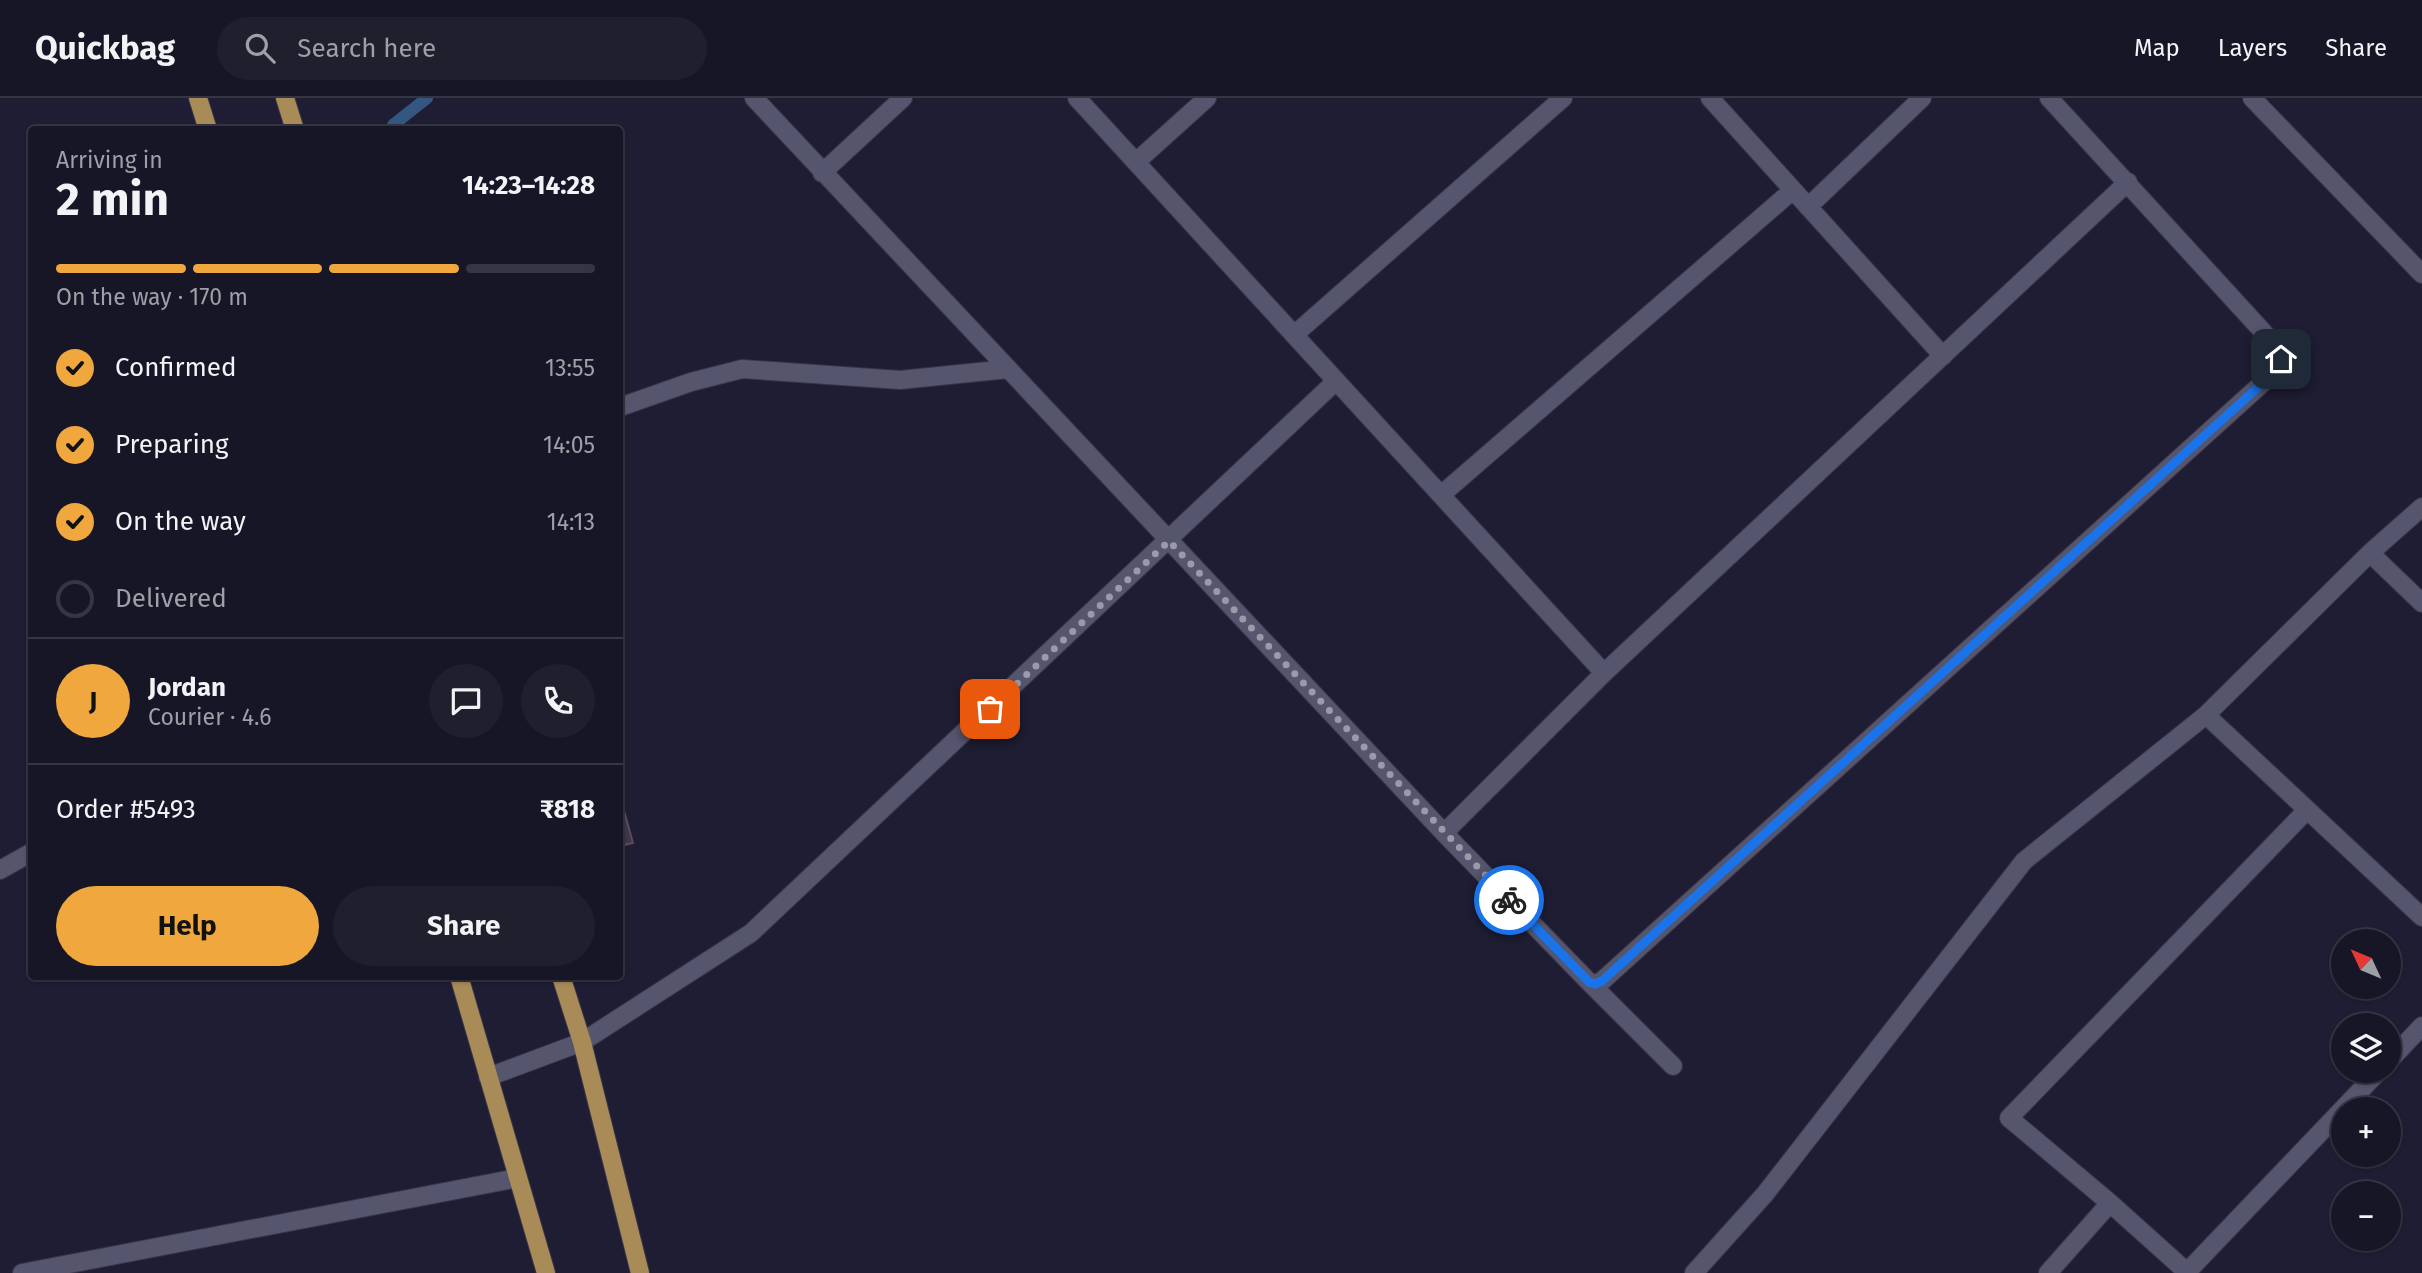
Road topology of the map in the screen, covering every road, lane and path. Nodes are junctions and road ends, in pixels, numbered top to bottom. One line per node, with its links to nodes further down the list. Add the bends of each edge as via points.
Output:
1 (198, 98): 12 (main road)
2 (285, 98): 13 (main road)
3 (754, 98): 15 (street)
4 (902, 98): 15 (street)
5 (1077, 98): 14 (street)
6 (1207, 98): 14 (street)
7 (1563, 98): 20 (street)
8 (1710, 98): 17 (street)
9 (1922, 98): 18 (street)
10 (2049, 98): 16 (street)
11 (2252, 98): 19 (street)
12 (207, 126)
13 (294, 126)
14 (1136, 162): 20 (street)
15 (822, 173): 22 (street)
16 (2128, 182): 21 (street); 39 (street, via 2277,347 2281,359 2277,370 1602,981)
17 (1793, 190): 18 (street); 25 (street)
18 (1808, 207): 21 (street)
19 (2421, 271)
20 (1294, 335): 23 (street)
21 (1943, 356): 30 (street)
22 (1008, 369): 24 (street, via 900,380 742,369); 27 (street)
23 (1336, 381): 25 (street); 27 (street)
24 (623, 406)
25 (1441, 495): 30 (street)
26 (2422, 507): 28 (street)
27 (1169, 541): 33 (street); 41 (street, via 751,933)
28 (2370, 553): 29 (street); 31 (street)
29 (2422, 603)
30 (1604, 674): 33 (street)
31 (2206, 715): 32 (street); 51 (street, via 2024,860 1765,1194)
32 (2307, 810): 36 (street); 47 (street, via 2009,1118)
33 (1444, 833): 39 (street)
34 (28, 854): 35 (street)
35 (0, 870)
36 (2422, 917)
37 (460, 980): 44 (main road)
38 (562, 980): 41 (main road)
39 (1589, 982): 43 (street)
40 (2422, 1026): 42 (street)
41 (582, 1042): 44 (street); 50 (main road)
42 (2401, 1048)
43 (1673, 1066)
44 (488, 1077): 46 (main road)
45 (2368, 1083): 53 (street)
46 (518, 1178): 48 (street); 49 (main road)
47 (2110, 1203): 52 (street); 53 (street)
48 (22, 1273)
49 (545, 1273)
50 (640, 1273)
51 (1694, 1273)
52 (2048, 1273)
53 (2188, 1273)

